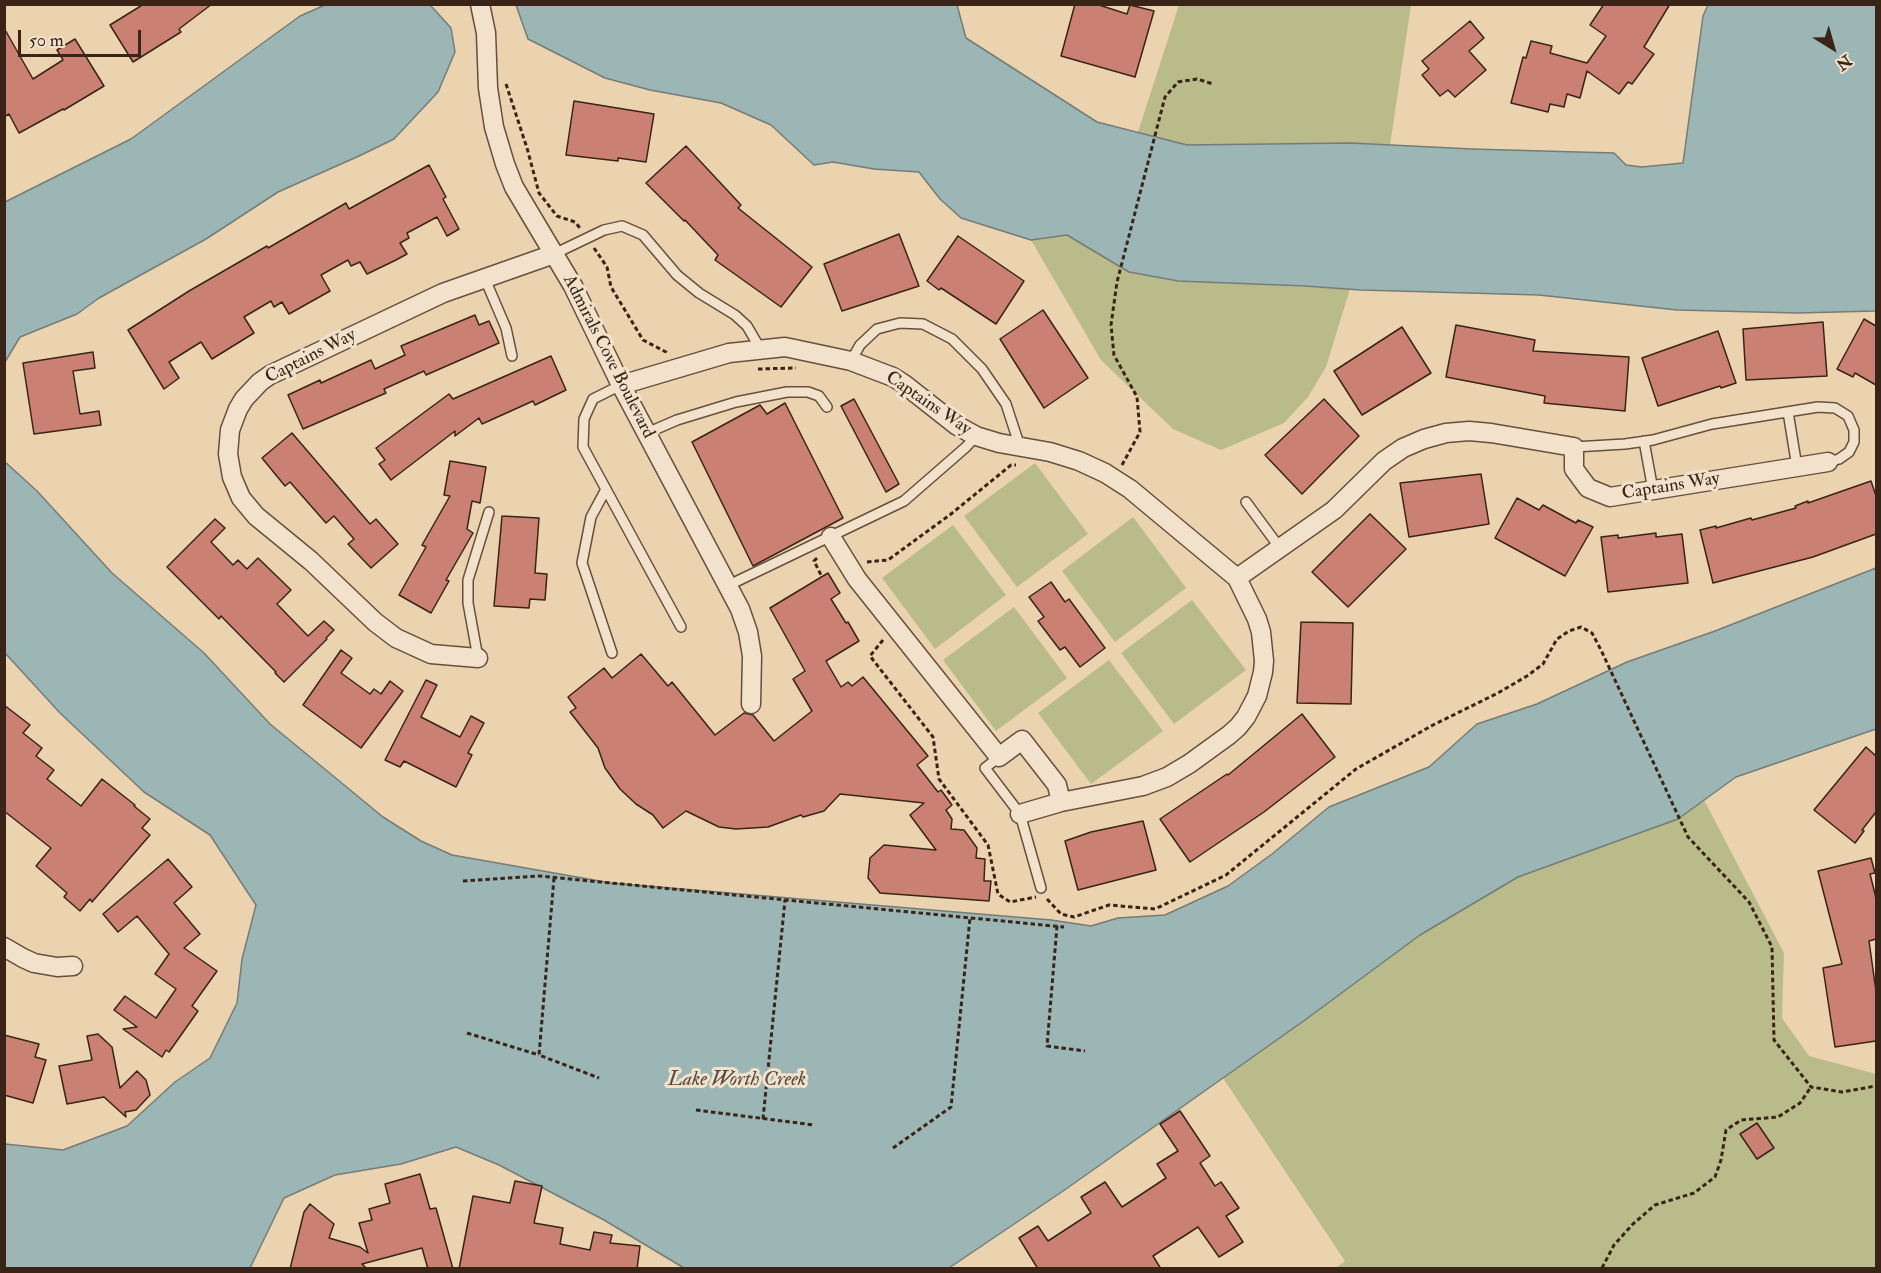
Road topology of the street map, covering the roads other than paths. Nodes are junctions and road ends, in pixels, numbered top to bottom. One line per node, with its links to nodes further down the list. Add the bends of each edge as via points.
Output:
1 (480, 4): 2 (street, Admirals Cove Boulevard, via 497,136 514,187)
2 (554, 254): 3 (street, Captains Way); 4 (lane, via 604,230 622,226 643,235 677,275 747,326); 7 (street, Admirals Cove Boulevard)
3 (485, 279): 5 (lane, via 506,328); 27 (street, Captains Way, via 443,293 270,375 238,409 230,430 228,454 236,488 248,507 375,622 396,638 431,654)
4 (761, 350): 6 (street, Captains Way, via 785,347); 7 (street, Captains Way, via 729,353)
5 (512, 356)
6 (851, 361): 11 (street, Captains Way, via 904,384); 14 (lane, via 860,345 877,329 900,323 924,324 952,339 982,369 1006,404)
7 (621, 385): 10 (street, Admirals Cove Boulevard); 17 (lane, via 593,399 584,419 583,447)
8 (827, 407): 10 (lane, via 819,396 787,392 736,402)
9 (1788, 412): 12 (lane, via 1712,424); 15 (lane, via 1835,408 1848,416 1854,442 1849,452); 16 (lane)
10 (647, 433): 24 (street, Admirals Cove Boulevard)
11 (976, 436): 14 (street, Captains Way, via 999,443); 21 (lane, via 904,501)
12 (1644, 441): 13 (lane); 18 (lane)
13 (1575, 447): 18 (street, Captains Way, via 1574,469 1588,488 1610,497); 22 (street, via 1468,431 1424,439 1384,461 1334,510)
14 (1020, 456): 23 (street, Captains Way, via 1050,452 1097,469 1130,489)
15 (1828, 462): 16 (street, Captains Way)
16 (1797, 467): 18 (street, Captains Way)
17 (606, 489): 25 (lane); 26 (lane, via 591,518 582,562)
18 (1653, 490)
19 (1246, 502): 22 (lane)
20 (489, 512): 27 (lane, via 468,580)
21 (831, 537): 24 (lane); 29 (street, via 857,579)
22 (1280, 548): 23 (street)
23 (1237, 578): 30 (street, Captains Way, via 1257,619 1263,646 1261,684 1246,717 1229,735 1167,777 1143,786)
24 (728, 586): 28 (street, Admirals Cove Boulevard, via 748,632 753,668)
25 (681, 627)
26 (612, 653)
27 (478, 658)
28 (751, 704)
29 (999, 757): 30 (street, via 1022,741 1057,785); 31 (lane, via 985,768)
30 (1061, 802): 31 (street, Captains Way)
31 (1020, 814): 32 (lane)
32 (1041, 888)
33 (4, 947): 34 (street, via 34,963)
34 (73, 966)

